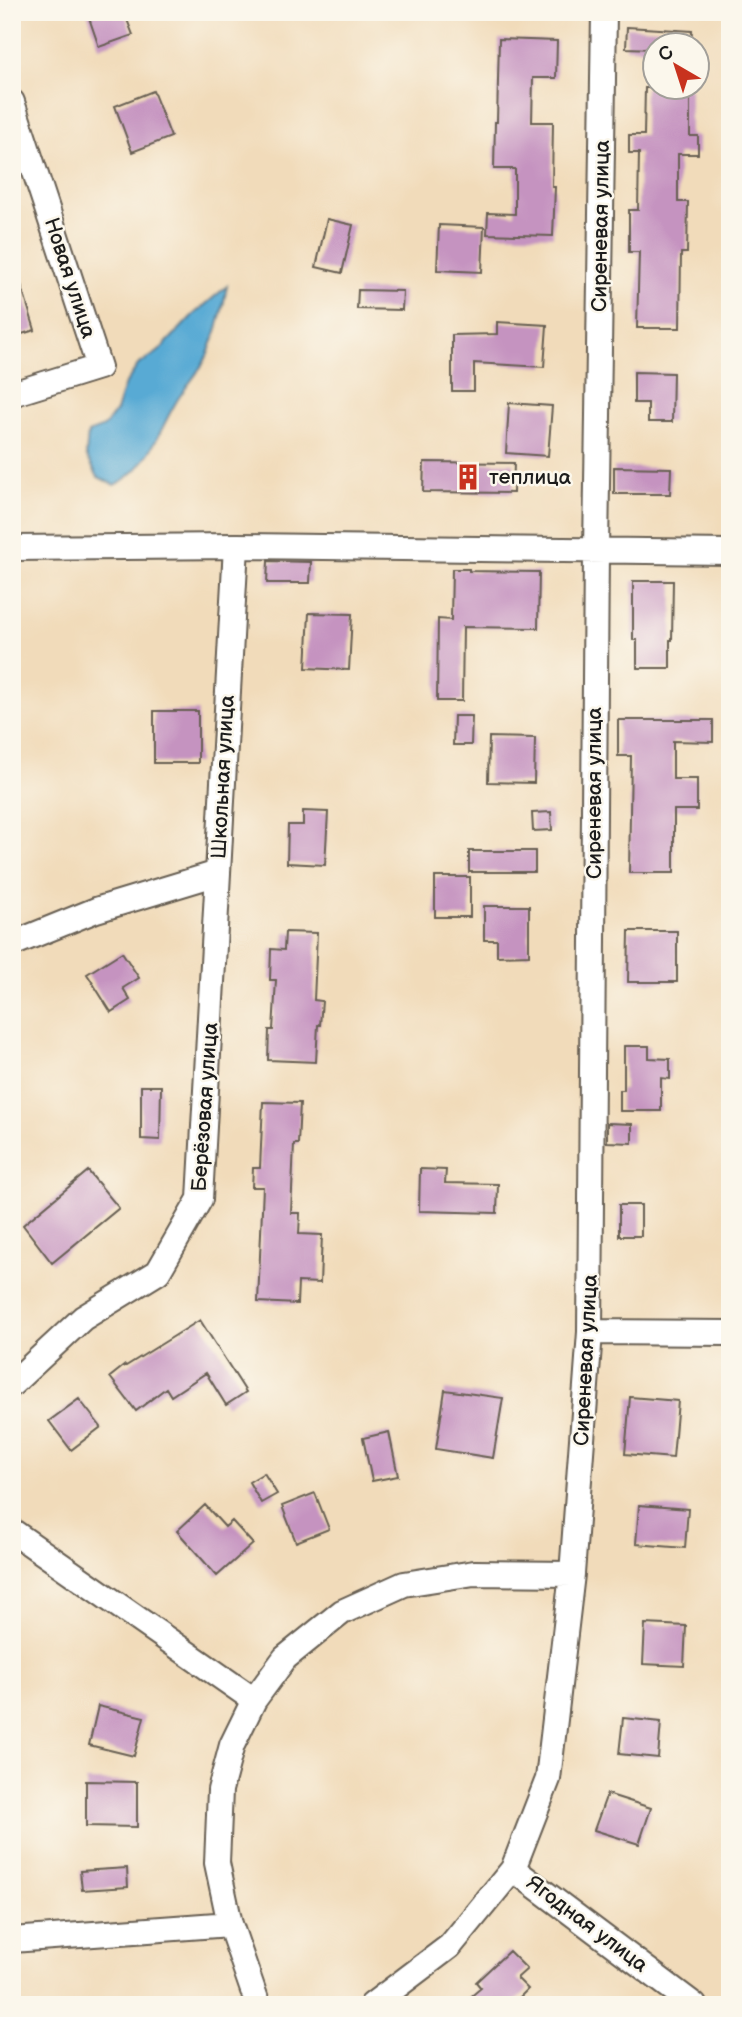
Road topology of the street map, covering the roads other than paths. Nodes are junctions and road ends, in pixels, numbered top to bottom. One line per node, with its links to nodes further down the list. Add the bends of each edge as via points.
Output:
1 (604, 12): 6 (street, Сиреневая улица)
2 (12, 102): 3 (street, Новая улица, via 100,367)
3 (12, 394)
4 (236, 547): 5 (street); 6 (street); 8 (street, Школьная улица)
5 (12, 548)
6 (596, 551): 7 (street); 10 (street, Сиреневая улица)
7 (730, 552)
8 (218, 873): 9 (street, Школьная улица, via 96,910); 12 (street, Берёзовая улица, via 200,1199 158,1272 83,1318)
9 (12, 944)
10 (590, 1332): 11 (street); 14 (street, Сиреневая улица)
11 (730, 1333)
12 (12, 1384)
13 (12, 1531): 15 (street)
14 (572, 1574): 15 (street, via 474,1573 404,1584 342,1612 285,1658); 16 (street, Сиреневая улица, via 548,1779)
15 (254, 1700): 17 (street, via 232,1745 220,1790 216,1863)
16 (513, 1869): 20 (street, Сиреневая улица, via 450,1946); 21 (street, Ягодная улица)
17 (230, 1924): 18 (street); 19 (street)
18 (12, 1940)
19 (258, 2005)
20 (372, 2005)
21 (694, 2005)

